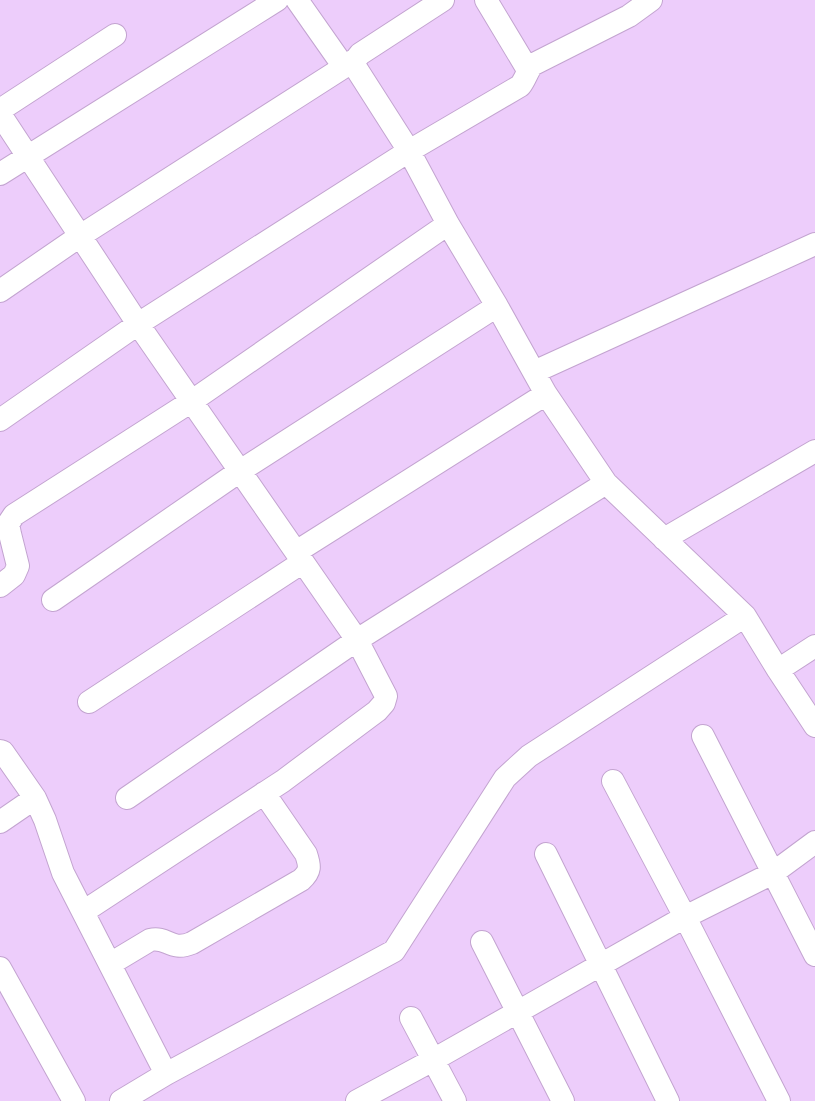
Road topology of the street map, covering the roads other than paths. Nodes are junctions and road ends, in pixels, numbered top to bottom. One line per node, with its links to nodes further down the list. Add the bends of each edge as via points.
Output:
1 (278, 0): 12 (street)
2 (296, 0): 7 (street)
3 (443, 0): 7 (street)
4 (486, 0): 8 (street)
5 (651, 0): 8 (street, via 630,16 532,65)
6 (115, 35): 9 (street)
7 (350, 63): 11 (street, via 354,64); 15 (street)
8 (528, 70): 11 (street, via 520,86)
9 (0, 110)
10 (0, 114): 12 (street)
11 (409, 151): 14 (street); 19 (street)
12 (27, 156): 13 (street); 15 (street)
13 (0, 174)
14 (448, 224): 18 (street); 22 (street)
15 (80, 236): 17 (street); 19 (street)
16 (815, 244): 20 (street)
17 (0, 291)
18 (497, 306): 20 (street); 25 (street)
19 (138, 324): 22 (street); 23 (street)
20 (534, 372): 21 (street)
21 (546, 394): 26 (street); 28 (street)
22 (192, 401): 25 (street); 29 (street, via 14,515 8,524 18,566 14,575)
23 (0, 420)
24 (815, 451): 27 (street)
25 (240, 471): 28 (street); 30 (street)
26 (606, 483): 27 (street); 32 (street)
27 (664, 539): 31 (street)
28 (300, 557): 32 (street); 35 (street)
29 (0, 586)
30 (53, 600)
31 (745, 616): 34 (street); 57 (street, via 529,756 504,778 394,950)
32 (357, 640): 40 (street, via 386,696 384,704); 42 (street)
33 (815, 646): 34 (street)
34 (778, 670): 36 (street)
35 (89, 702)
36 (815, 726)
37 (703, 736): 46 (street)
38 (0, 752): 41 (street, via 3,752)
39 (613, 781): 48 (street)
40 (264, 793): 47 (street); 51 (street, via 306,854 308,874 192,943 177,947 157,938)
41 (35, 798): 43 (street); 47 (street, via 63,873)
42 (127, 798)
43 (0, 822)
44 (815, 842): 46 (street)
45 (546, 854): 52 (street)
46 (773, 873): 48 (street); 50 (street)
47 (84, 912): 51 (street)
48 (685, 917): 52 (street); 64 (street)
49 (482, 942): 54 (street)
50 (815, 955)
51 (110, 964): 57 (street)
52 (600, 964): 54 (street); 63 (street)
53 (0, 968): 58 (street)
54 (518, 1012): 56 (street); 62 (street)
55 (411, 1018): 56 (street)
56 (433, 1060): 60 (street); 61 (street)
57 (166, 1074): 59 (street)
58 (74, 1101)
59 (121, 1101)
60 (357, 1101)
61 (455, 1101)
62 (563, 1101)
63 (668, 1101)
64 (779, 1101)

